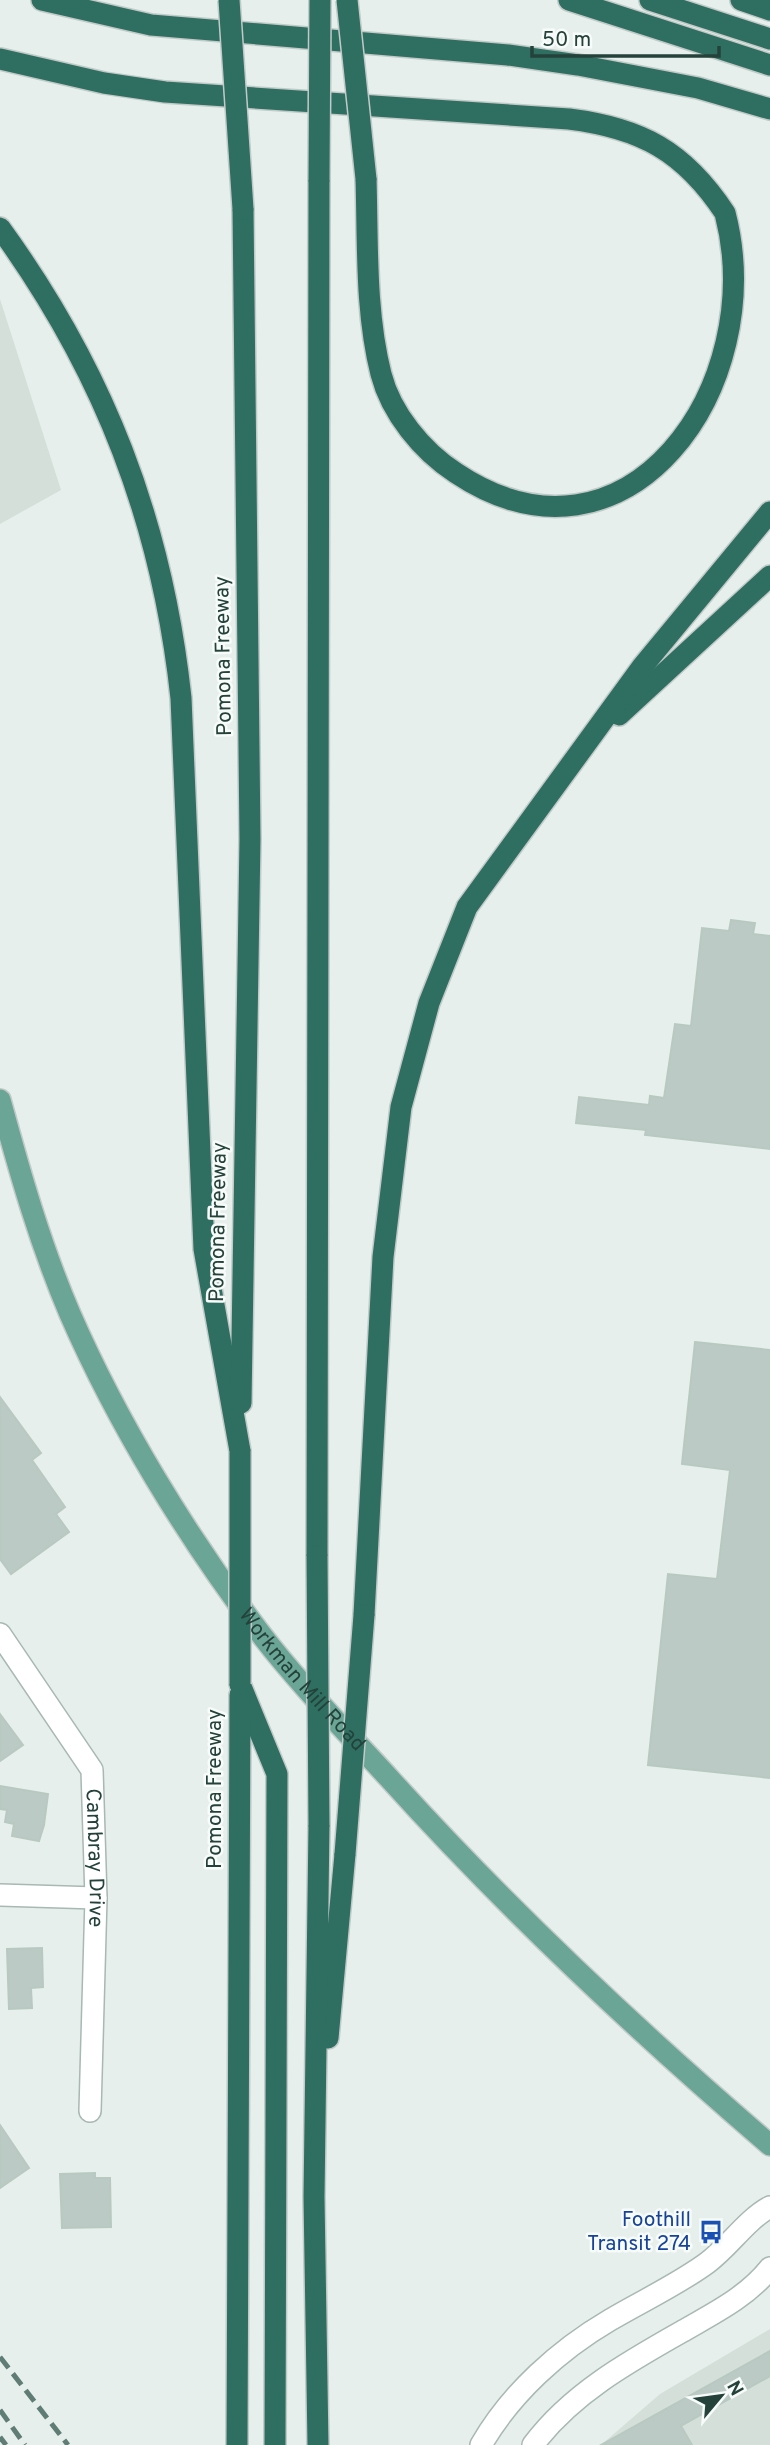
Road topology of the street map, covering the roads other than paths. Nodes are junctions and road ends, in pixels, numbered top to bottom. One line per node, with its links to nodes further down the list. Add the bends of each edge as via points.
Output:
1 (42, 0): 13 (highway, via 151,25 509,55 578,65 698,88)
2 (229, 0): 14 (highway, bridge)
3 (244, 0): 14 (highway, Pomona Freeway, bridge)
4 (320, 0): 29 (highway, bridge)
5 (347, 0): 17 (highway, bridge, via 366,179 371,312 381,375 402,419 436,460 473,485 524,503 565,508 613,502)
6 (569, 0): 12 (highway)
7 (650, 0): 10 (highway)
8 (741, 0): 9 (highway)
9 (770, 10)
10 (770, 39)
11 (0, 59): 16 (highway, via 165,92 613,125 646,138 710,191 738,234)
12 (770, 65)
13 (770, 109)
14 (243, 209): 22 (highway, Pomona Freeway, via 250,839)
15 (0, 228): 22 (highway, via 79,349 109,414 137,484 174,634 182,712 204,1249)
16 (753, 291)
17 (697, 454)
18 (770, 512): 20 (highway, via 642,667)
19 (770, 576): 20 (highway)
20 (586, 745): 29 (highway, bridge, via 467,907 429,1003 401,1107 383,1257 364,1615)
21 (0, 1100): 28 (main road, Workman Mill Road, via 30,1213 71,1316 140,1450 261,1634 519,1916 609,2004)
22 (240, 1451): 24 (highway, Pomona Freeway, bridge)
23 (0, 1634): 26 (street, Cambray Drive, via 92,1770)
24 (240, 1684): 32 (highway, Pomona Freeway); 33 (highway, via 277,1774)
25 (0, 1895): 26 (street)
26 (96, 1898): 27 (street, Cambray Drive)
27 (90, 2111)
28 (770, 2145)
29 (314, 2197): 34 (highway)
30 (770, 2207): 35 (street, via 704,2265 585,2335 542,2370)
31 (770, 2268): 36 (street, via 731,2304 604,2379 570,2405)
32 (237, 2445)
33 (275, 2445)
34 (318, 2445)
35 (481, 2445)
36 (533, 2445)

